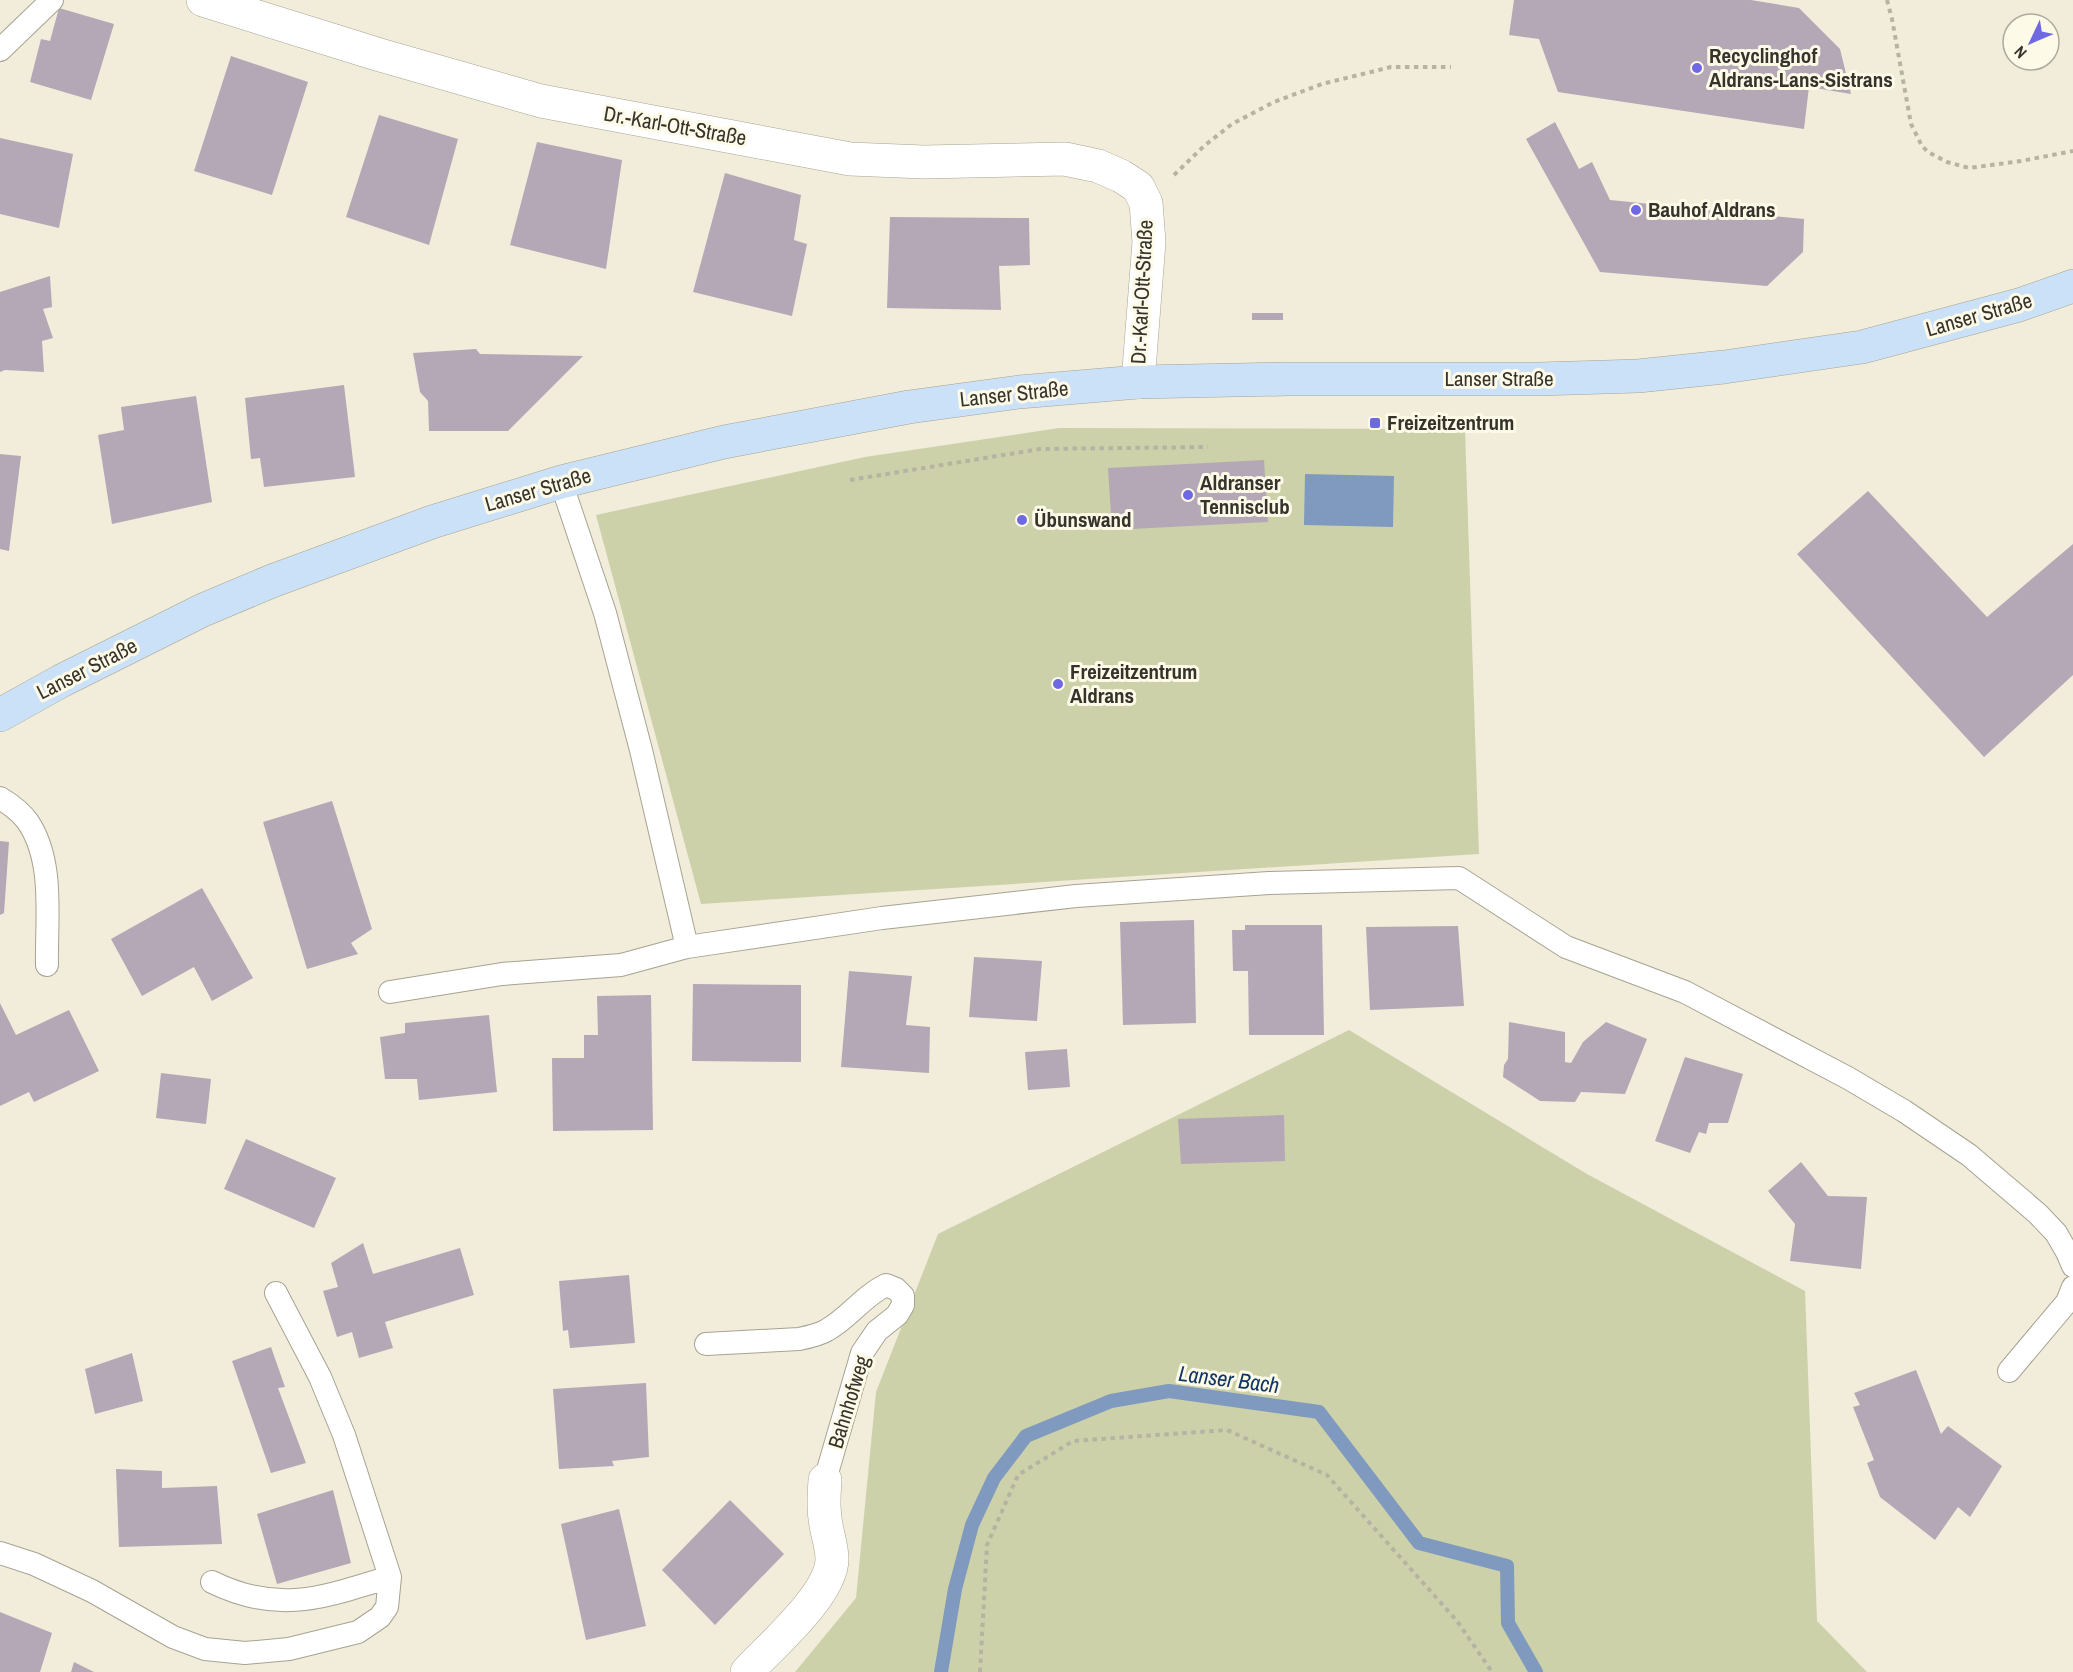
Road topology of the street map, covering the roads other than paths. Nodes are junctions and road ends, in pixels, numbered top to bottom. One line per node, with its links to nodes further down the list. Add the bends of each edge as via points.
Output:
1 (52, 0): 3 (lane)
2 (203, 0): 5 (street, Dr.-Karl-Ott-Straße, via 541,101 850,159 1065,159 1098,166 1138,187 1146,203 1149,242)
3 (0, 50)
4 (2073, 286): 5 (main road, Lanser Straße, via 2009,308 1862,347 1638,376)
5 (1138, 382): 6 (main road, Lanser Straße, via 909,407 724,442)
6 (561, 482): 7 (main road, Lanser Straße, via 432,522 272,581 203,610); 9 (lane, via 608,625)
7 (0, 715)
8 (0, 798): 10 (lane, via 27,820 40,846 47,900)
9 (687, 947): 11 (lane, via 621,965 502,974); 12 (lane, via 882,918 1076,896 1269,883 1459,878 1566,947 1685,992 1904,1111 1969,1155 2031,1207 2055,1233)
10 (47, 965)
11 (390, 992)
12 (2073, 1266)
13 (2073, 1287): 16 (lane, via 2067,1302)
14 (276, 1293): 19 (lane, via 320,1377 344,1435)
15 (706, 1344): 17 (lane, Bahnhofweg, via 806,1337 828,1330 886,1285 903,1296 897,1315 877,1331 862,1353)
16 (2009, 1371)
17 (825, 1480): 21 (street, Bahnhofweg, via 830,1575 810,1605)
18 (0, 1553): 19 (lane, via 92,1591 173,1637 205,1648 245,1653 289,1649 358,1632 371,1625 387,1607)
19 (390, 1577): 20 (lane, via 296,1601 234,1593)
20 (212, 1582)
21 (747, 1672)

